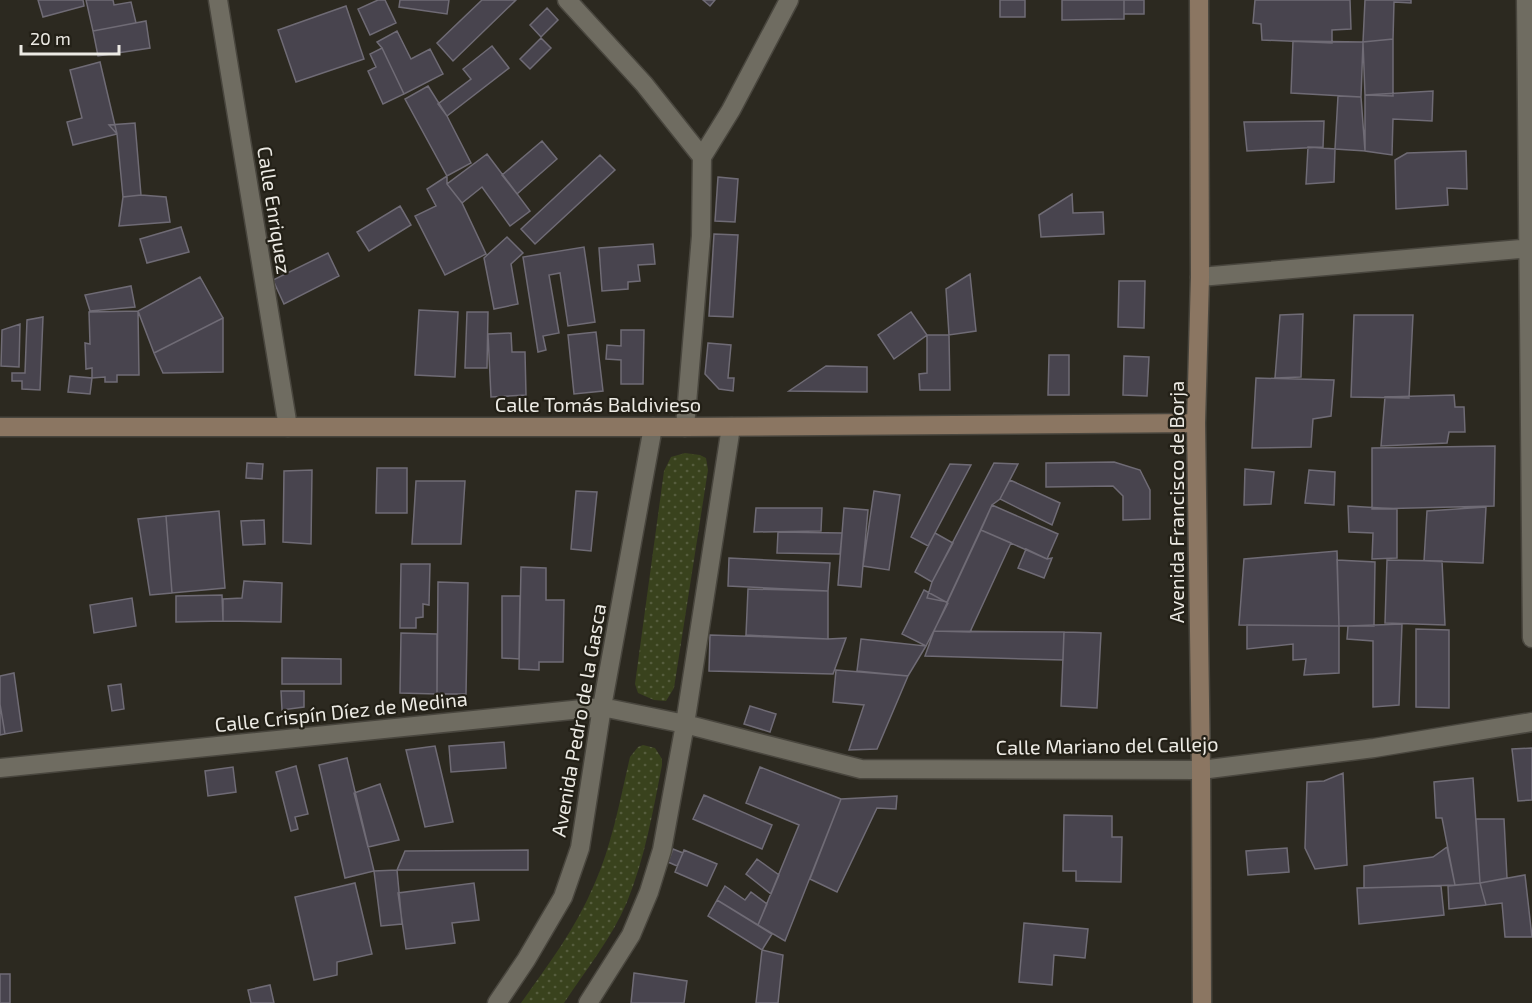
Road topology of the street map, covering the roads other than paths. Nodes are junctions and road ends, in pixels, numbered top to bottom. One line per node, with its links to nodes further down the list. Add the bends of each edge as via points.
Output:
1 (218, 0): 11 (street, Calle Enriquez)
2 (567, 0): 6 (street, via 644,84)
3 (789, 0): 6 (street)
4 (1199, 0): 8 (street, Avenida Francisco de Borja)
5 (1528, 11): 7 (street)
6 (702, 158): 13 (street)
7 (1530, 248): 8 (street); 15 (street)
8 (1200, 277): 9 (street, Avenida Francisco de Borja)
9 (1196, 423): 14 (street, Calle Tomás Baldivieso); 20 (street, Avenida Francisco de Borja)
10 (0, 427): 11 (street, Calle Tomás Baldivieso)
11 (288, 427): 12 (street, Calle Tomás Baldivieso)
12 (653, 427): 13 (street, Calle Tomás Baldivieso); 16 (street, Avenida Pedro de la Gasca)
13 (685, 427): 14 (street, Calle Tomás Baldivieso)
14 (731, 427): 18 (street)
15 (1532, 638)
16 (602, 707): 18 (street, Calle Crispín Díez de Medina); 19 (street, Calle Crispín Díez de Medina); 21 (street, Avenida Pedro de la Gasca, via 580,848 567,887)
17 (1532, 722): 20 (street, Calle Mariano del Callejo, via 1374,748)
18 (685, 724): 20 (street, Calle Mariano del Callejo, via 861,769); 22 (street, via 662,850 650,892 631,935)
19 (0, 768)
20 (1201, 770): 23 (street, Avenida Francisco de Borja)
21 (498, 1003)
22 (588, 1003)
23 (1202, 1003)

